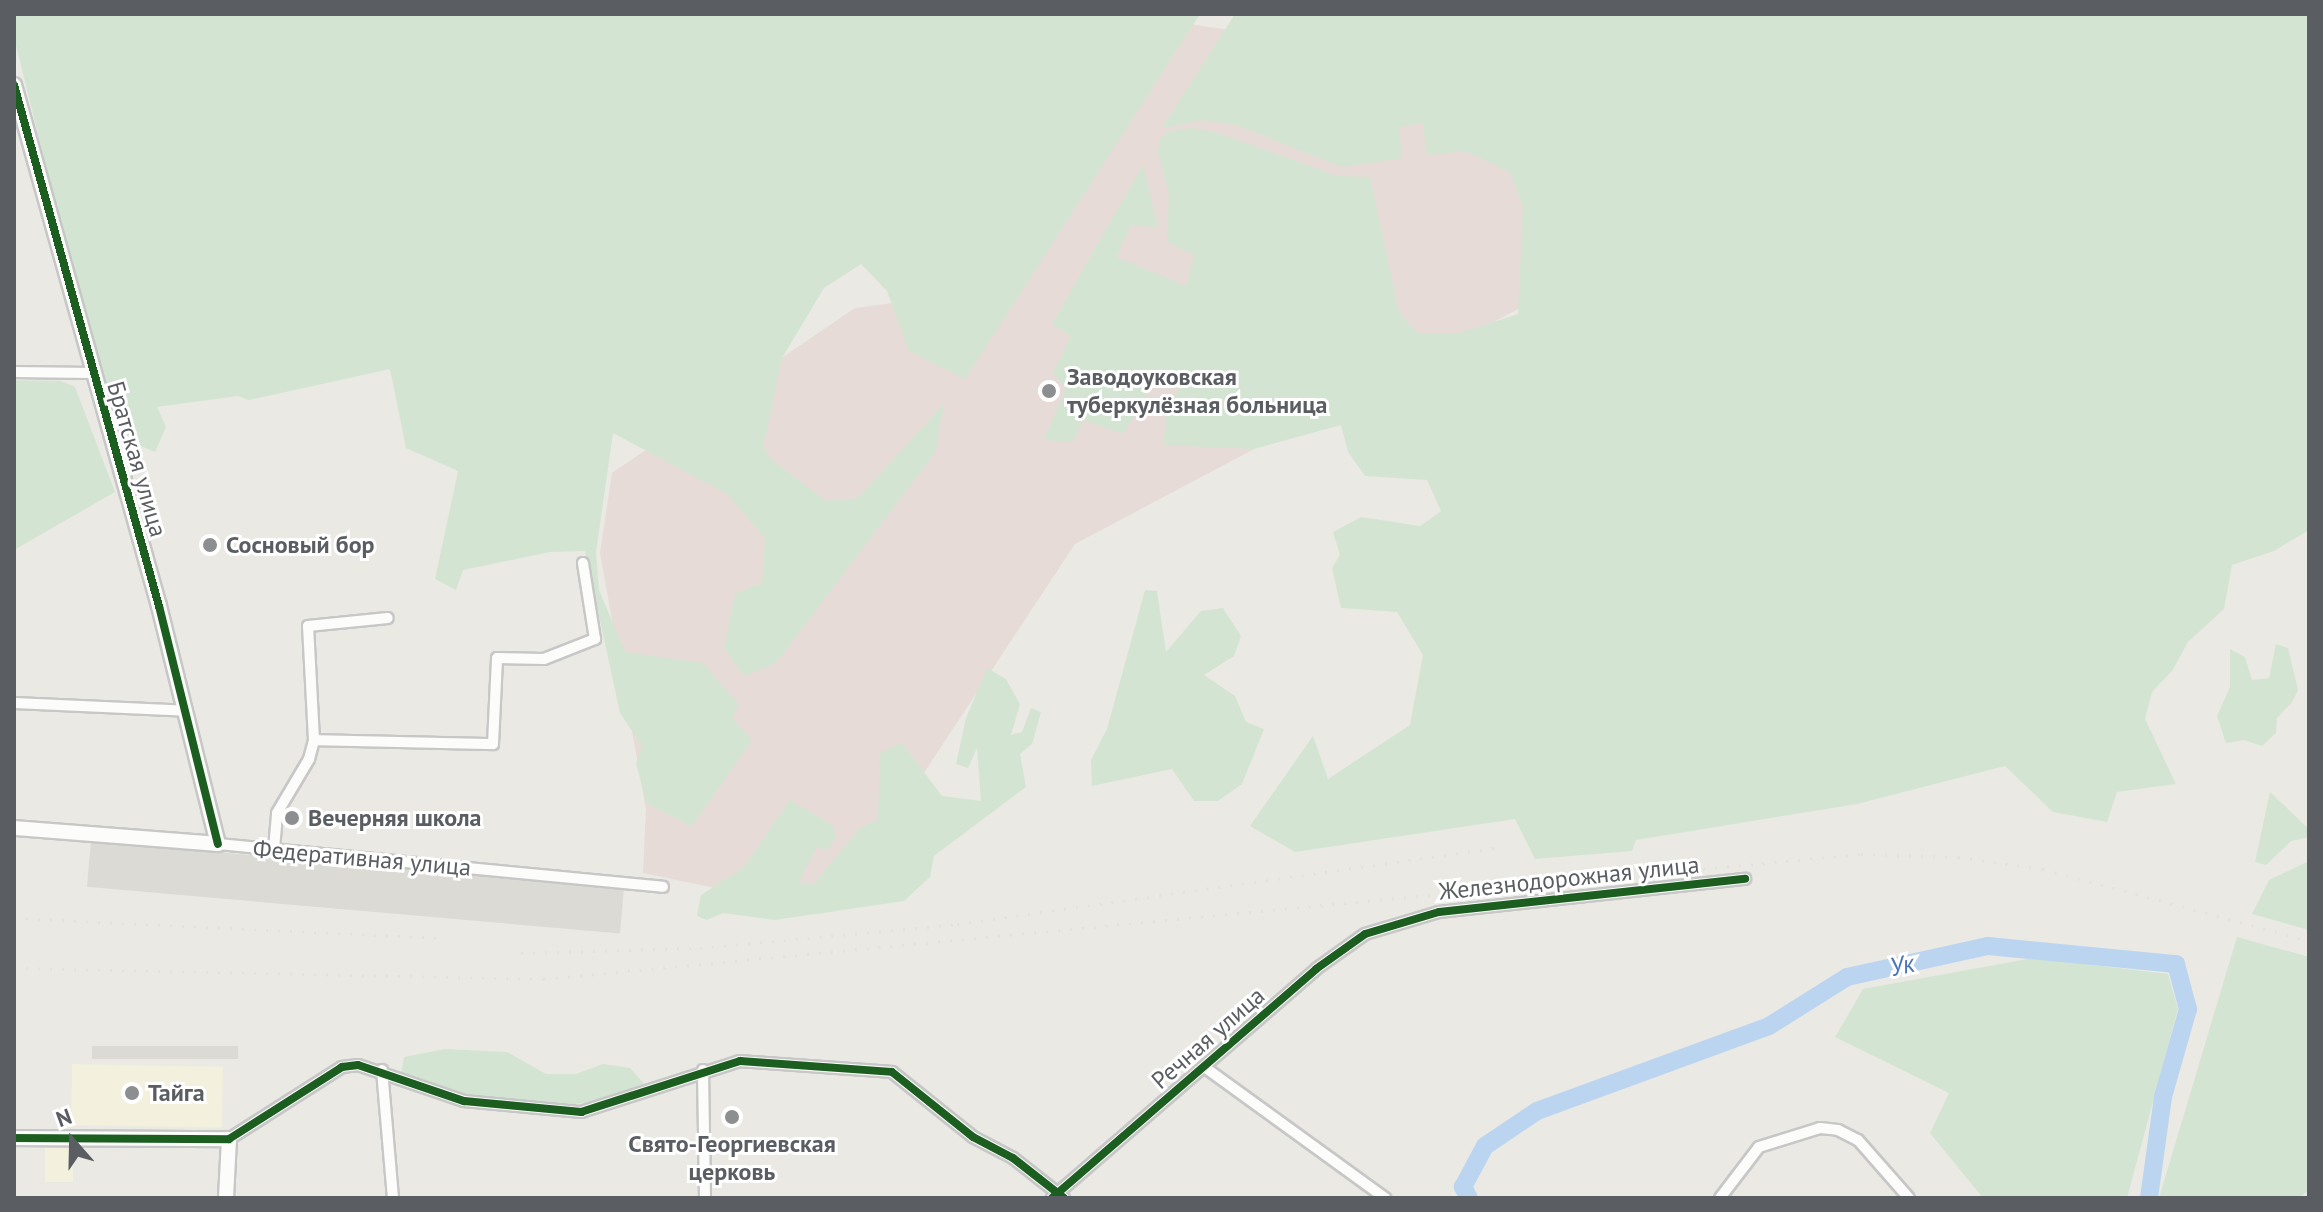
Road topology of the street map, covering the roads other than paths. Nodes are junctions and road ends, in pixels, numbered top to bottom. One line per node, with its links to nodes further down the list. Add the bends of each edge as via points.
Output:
1 (14, 85): 3 (street, Братская улица)
2 (14, 372): 3 (street)
3 (92, 373): 7 (street, Братская улица)
4 (583, 563): 8 (street, via 595,639 544,659 497,658 493,744)
5 (388, 618): 8 (street, via 308,626)
6 (14, 703): 7 (street)
7 (187, 711): 10 (street, Братская улица)
8 (314, 740): 11 (street, via 309,759 277,813)
9 (14, 828): 10 (street, Федеративная улица)
10 (218, 844): 11 (street, Федеративная улица)
11 (274, 849): 13 (street, Федеративная улица)
12 (1745, 879): 14 (street, Железнодорожная улица, via 1439,912)
13 (663, 887)
14 (1398, 921): 15 (street, Речная улица, via 1365,934 1316,969)
15 (1207, 1069): 20 (street, Речная улица); 24 (street)
16 (382, 1070): 17 (street, via 464,1101 581,1112); 19 (street, via 342,1067); 22 (street)
17 (703, 1070): 20 (street, via 740,1061 892,1072); 23 (street)
18 (14, 1138): 19 (street)
19 (229, 1139): 21 (street)
20 (1058, 1196)
21 (226, 1198)
22 (393, 1198)
23 (705, 1198)
24 (1385, 1198)
25 (1720, 1198): 26 (street, via 1759,1147 1820,1128 1858,1140)
26 (1909, 1198)

